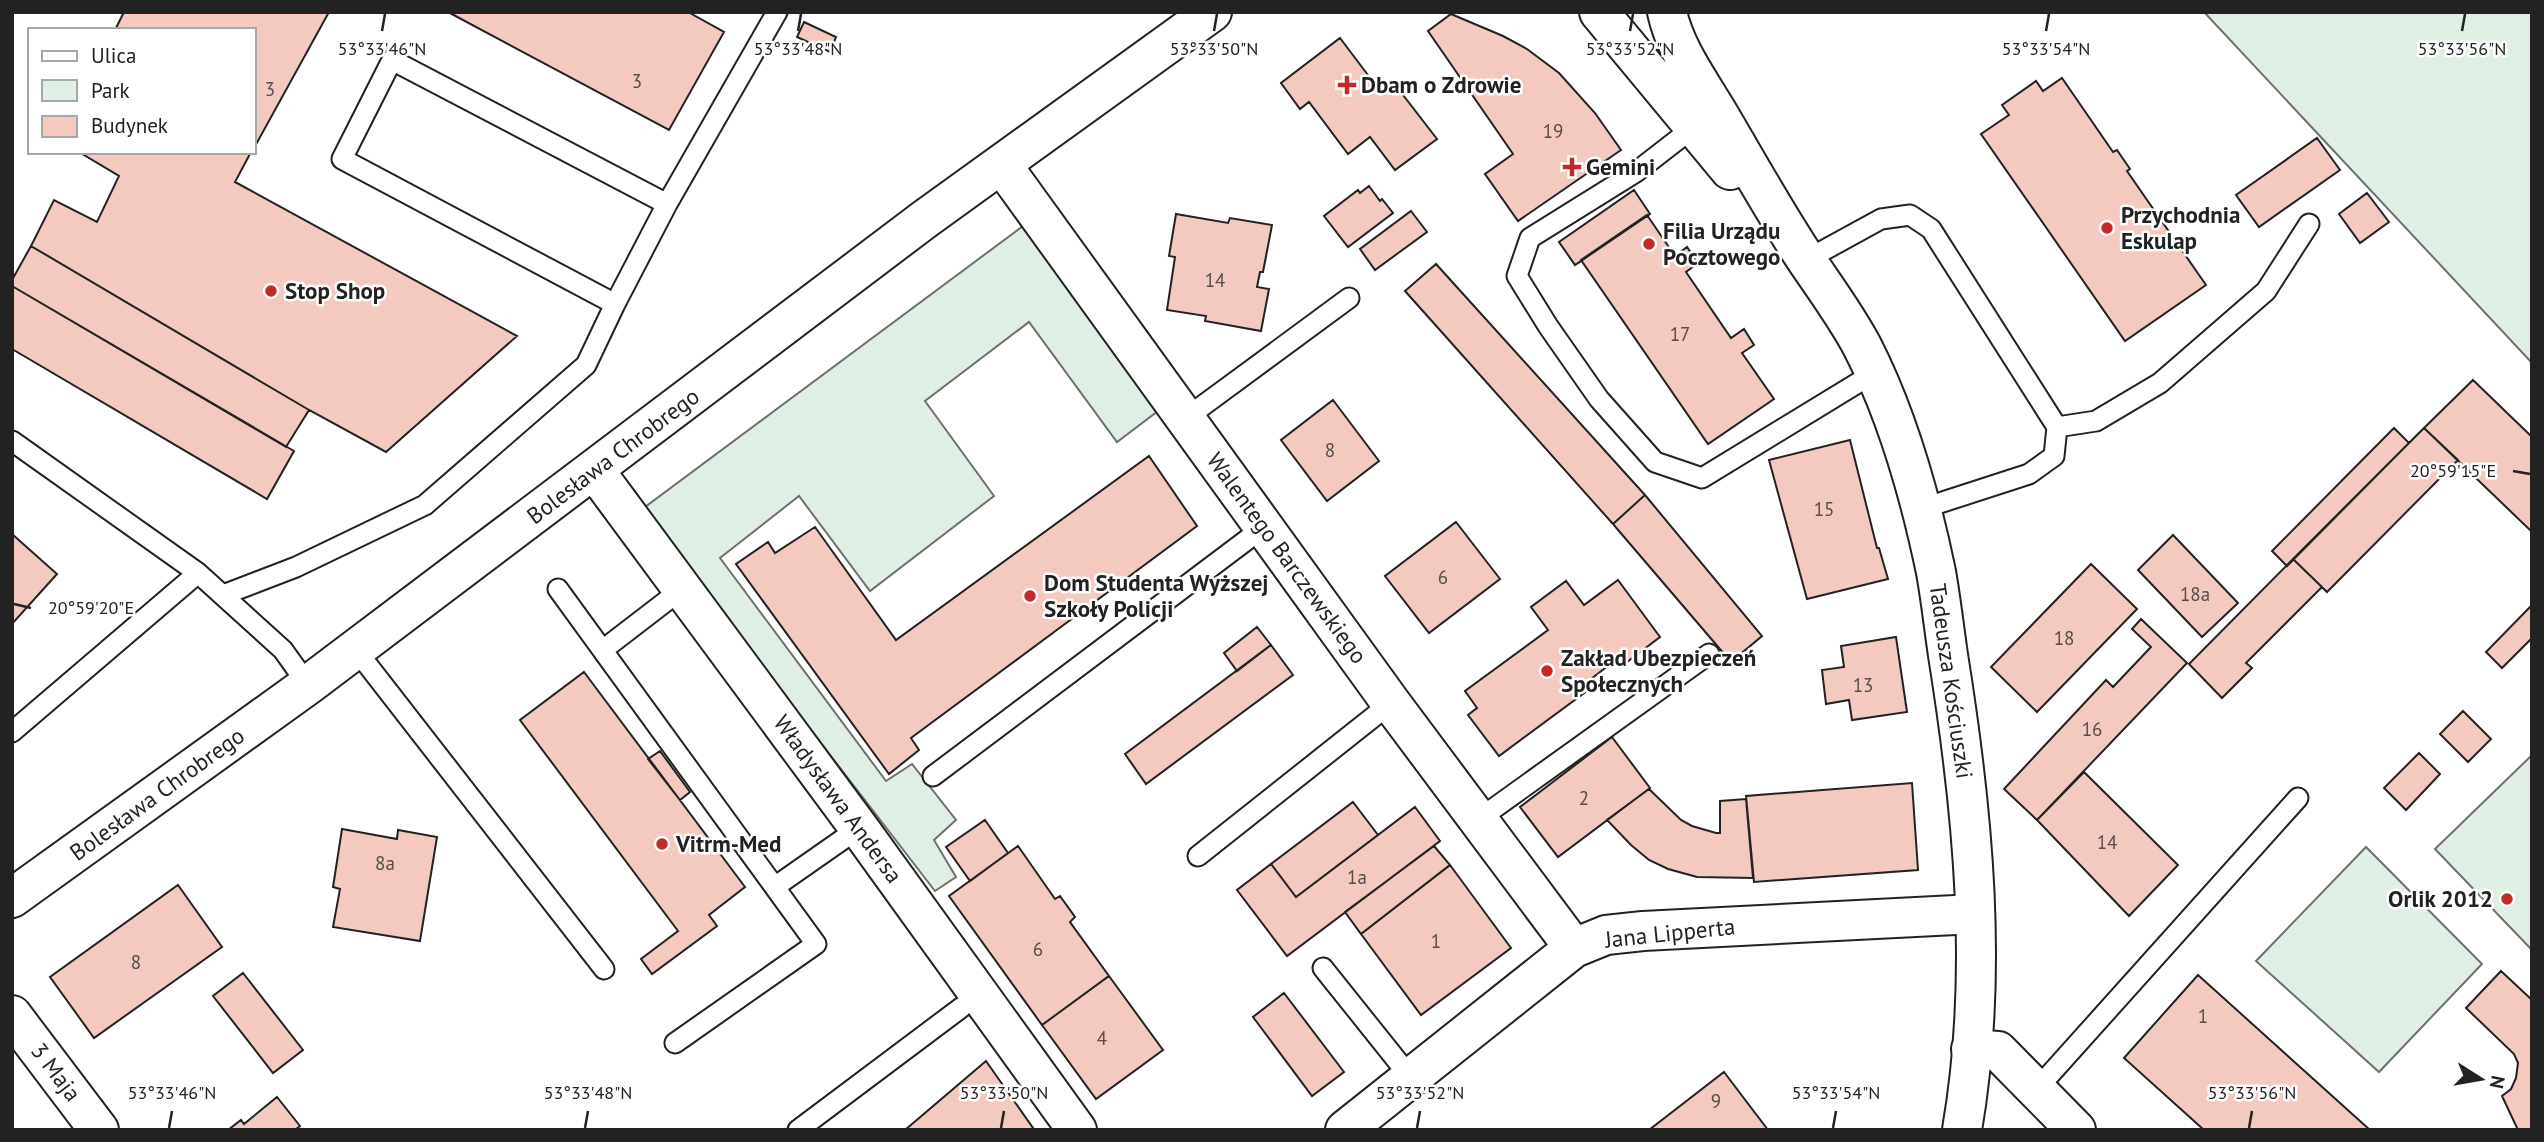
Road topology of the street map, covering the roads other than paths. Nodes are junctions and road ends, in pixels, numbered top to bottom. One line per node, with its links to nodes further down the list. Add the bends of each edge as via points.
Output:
1 (777, 12): 7 (lane)
2 (1212, 12): 6 (street, Bolesława Chrobrego)
3 (1599, 12): 5 (street, Tadeusza Kościuszki)
4 (1667, 12): 9 (street, Tadeusza Kościuszki, via 1688,63)
5 (1694, 127): 9 (street, Tadeusza Kościuszki); 12 (lane, via 1636,172 1530,238 1517,276 1599,399 1655,462 1702,478)
6 (1003, 165): 13 (street, Walentego Barczewskiego); 16 (street, Bolesława Chrobrego, via 925,219)
7 (667, 204): 11 (lane); 11 (lane, via 392,60 342,159)
8 (2309, 224): 14 (lane, via 2266,291 2160,383 2096,421)
9 (1806, 260): 12 (street, Tadeusza Kościuszki, via 1835,300); 14 (lane, via 1881,219 1910,215 1931,229)
10 (1349, 298): 13 (lane)
11 (615, 304): 22 (lane, via 586,365 425,505 296,567)
12 (1874, 373): 17 (street, Tadeusza Kościuszki)
13 (1186, 418): 18 (street, Walentego Barczewskiego)
14 (2057, 427): 17 (lane, via 2054,456 2029,474)
15 (12, 441): 19 (lane)
16 (595, 471): 21 (street, Władysława Andersa); 24 (street, Bolesława Chrobrego)
17 (1921, 509): 36 (street, Tadeusza Kościuszki, via 1961,732)
18 (1264, 527): 27 (street, Walentego Barczewskiego); 29 (lane)
19 (198, 572): 22 (lane); 28 (lane)
20 (558, 589): 23 (lane)
21 (682, 589): 23 (lane); 32 (street, Władysława Andersa)
22 (223, 595): 26 (lane, via 283,650)
23 (604, 649): 34 (lane)
24 (356, 650): 26 (street, Bolesława Chrobrego); 39 (lane)
25 (1709, 654): 31 (lane)
26 (308, 685): 35 (street, Bolesława Chrobrego)
27 (1391, 703): 31 (street, Walentego Barczewskiego); 33 (lane)
28 (12, 732)
29 (933, 776)
30 (2298, 798): 45 (lane)
31 (1479, 819): 37 (street, Walentego Barczewskiego)
32 (859, 828): 34 (lane); 48 (street, Władysława Andersa)
33 (1198, 856)
34 (776, 886): 42 (lane, via 816,944)
35 (12, 898)
36 (1975, 914): 37 (street, Jana Lipperta, via 1643,930 1606,935); 43 (street, Tadeusza Kościuszki)
37 (1574, 948): 44 (street, Jana Lipperta)
38 (1323, 968): 44 (lane)
39 (604, 969)
40 (962, 1007): 47 (lane)
41 (12, 1015): 46 (street, 3 Maja)
42 (675, 1043)
43 (1971, 1049): 45 (street, via 1998,1051); 50 (street, Tadeusza Kościuszki)
44 (1411, 1078): 49 (street, Jana Lipperta)
45 (2036, 1090): 51 (street)
46 (99, 1130)
47 (799, 1130)
48 (1077, 1130)
49 (1346, 1130)
50 (1962, 1130)
51 (2077, 1130)

